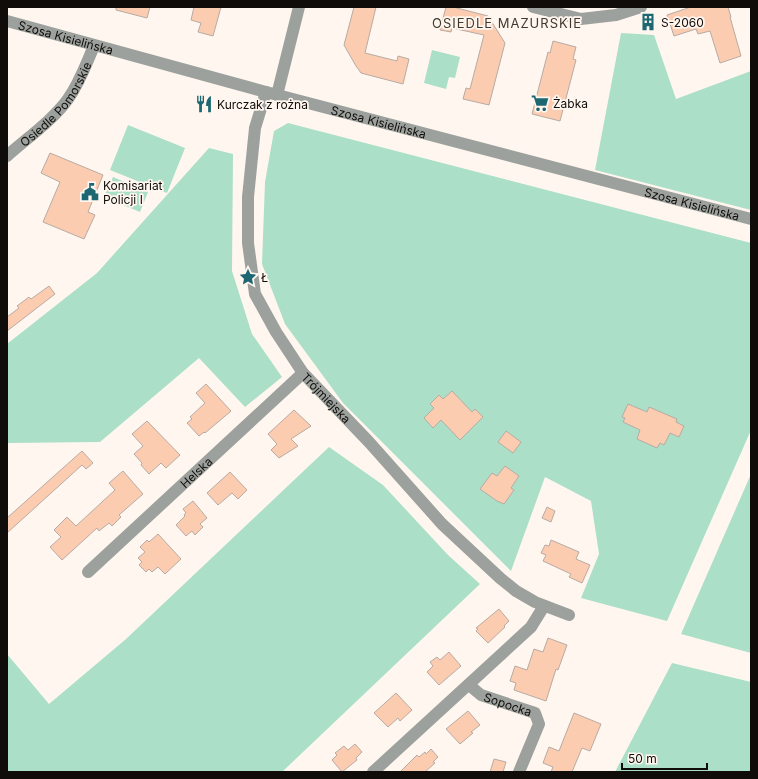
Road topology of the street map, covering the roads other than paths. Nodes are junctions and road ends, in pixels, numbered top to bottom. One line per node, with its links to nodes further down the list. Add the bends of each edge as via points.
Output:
1 (299, 7): 6 (street, Trójmiejska)
2 (533, 7): 3 (street, via 581,19 616,15)
3 (641, 7)
4 (7, 21): 5 (street, Szosa Kisielińska)
5 (94, 46): 6 (street, Szosa Kisielińska); 7 (street, Osiedle Pomorskie, via 79,82 67,100)
6 (272, 94): 8 (street, Szosa Kisielińska); 9 (street, Trójmiejska, via 254,128 248,197 248,244 255,294)
7 (7, 156)
8 (751, 219)
9 (303, 373): 10 (street, Helska); 11 (street, Trójmiejska, via 442,524 516,591)
10 (88, 572)
11 (544, 606): 12 (street, Trójmiejska); 13 (street, Sopocka, via 531,627)
12 (570, 615)
13 (469, 684): 14 (street, Sopocka); 15 (street, Sopocka, via 481,695 535,713 539,724)
14 (373, 772)
15 (519, 772)

